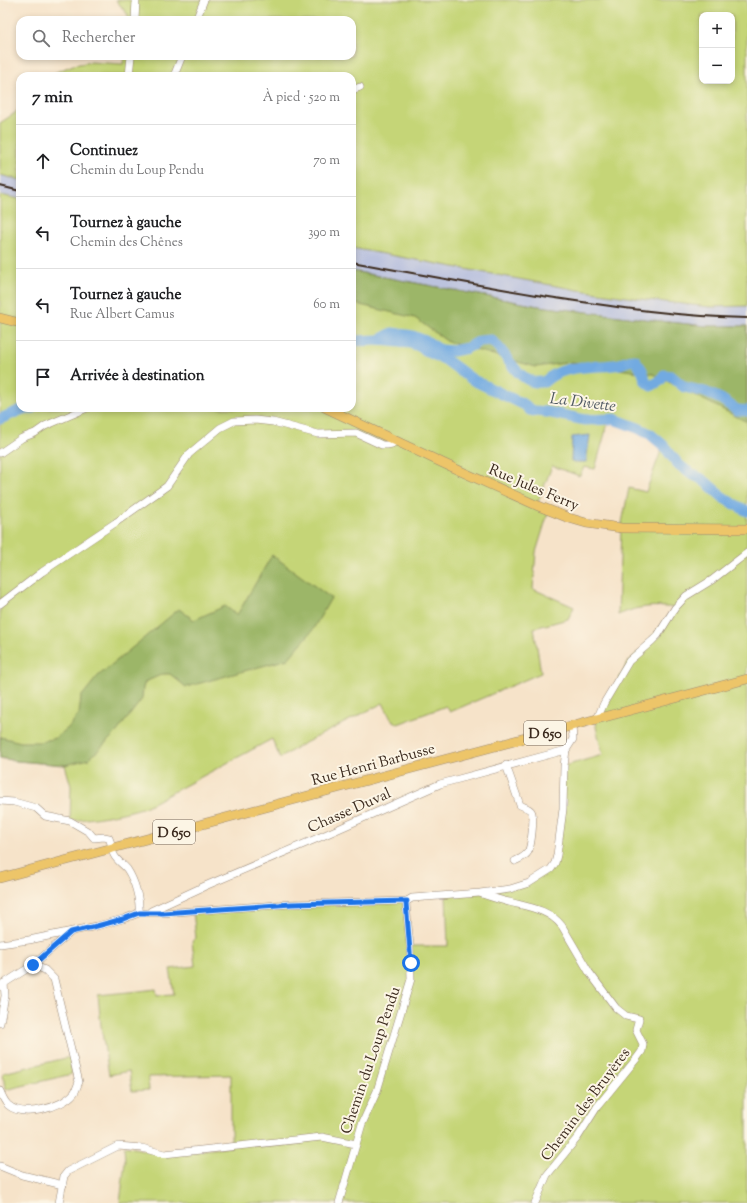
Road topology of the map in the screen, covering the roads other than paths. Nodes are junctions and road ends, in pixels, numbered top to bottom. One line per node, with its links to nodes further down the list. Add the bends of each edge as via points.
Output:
1 (136, 0): 3 (street)
2 (204, 0): 4 (street)
3 (135, 16)
4 (198, 16)
5 (131, 60): 7 (street)
6 (180, 60): 8 (street)
7 (129, 72)
8 (176, 72)
9 (360, 87): 10 (street)
10 (356, 88)
11 (0, 318): 12 (main road)
12 (16, 322)
13 (78, 412): 16 (street, via 22,438)
14 (334, 412): 15 (main road, Rue Jules Ferry)
15 (395, 441): 17 (main road, Rue Jules Ferry, via 536,505 586,523 621,528); 19 (street, via 382,445 356,433 318,434 273,422 234,421 220,428 189,454 167,486)
16 (0, 453)
17 (747, 528)
18 (747, 553): 21 (street, via 686,596 675,608 652,642 629,661)
19 (0, 604)
20 (747, 680): 21 (main road, Rue Henri Barbusse / D 650)
21 (596, 719): 22 (main road, Rue Henri Barbusse / D 650)
22 (572, 726): 23 (street, via 573,739); 26 (main road, Rue Henri Barbusse / D 650)
23 (566, 750): 24 (street, Chasse Duval); 29 (street, via 563,809 557,855 551,870 510,889)
24 (506, 765): 27 (street, via 520,804 532,812 534,818 529,851); 31 (street, Chasse Duval, via 440,784)
25 (0, 801): 26 (street, via 36,808 45,816 70,821 89,832 94,838 109,838 112,842)
26 (111, 849): 28 (main road, Rue Henri Barbusse / D 650); 32 (street, via 127,870 136,890 140,904)
27 (515, 861)
28 (2, 877)
29 (480, 894): 30 (street, via 412,898); 46 (street, Chemin des Bruyères, via 537,909 558,920 589,972 616,1008 626,1016 639,1019 636,1030 643,1044 642,1051 547,1175)
30 (407, 901): 31 (street); 41 (street, Chemin du Loup Pendu, via 411,979 377,1091)
31 (148, 912): 32 (street)
32 (139, 913): 33 (street)
33 (71, 932): 34 (street); 36 (street)
34 (48, 935): 35 (street); 36 (street, via 53,944)
35 (0, 944)
36 (50, 951): 37 (street)
37 (33, 965): 38 (street); 40 (street, via 45,970 54,979 79,1082 74,1093 64,1101 44,1110 14,1109 3,1099)
38 (2, 984): 39 (street, via 5,996)
39 (0, 1023)
40 (0, 1091)
41 (356, 1144): 43 (street, via 322,1137 164,1154 142,1148 118,1146 68,1171); 45 (street, Chemin du Loup Pendu)
42 (0, 1166): 43 (street, via 22,1175)
43 (62, 1185): 44 (street)
44 (59, 1203)
45 (339, 1203)
46 (535, 1203)

